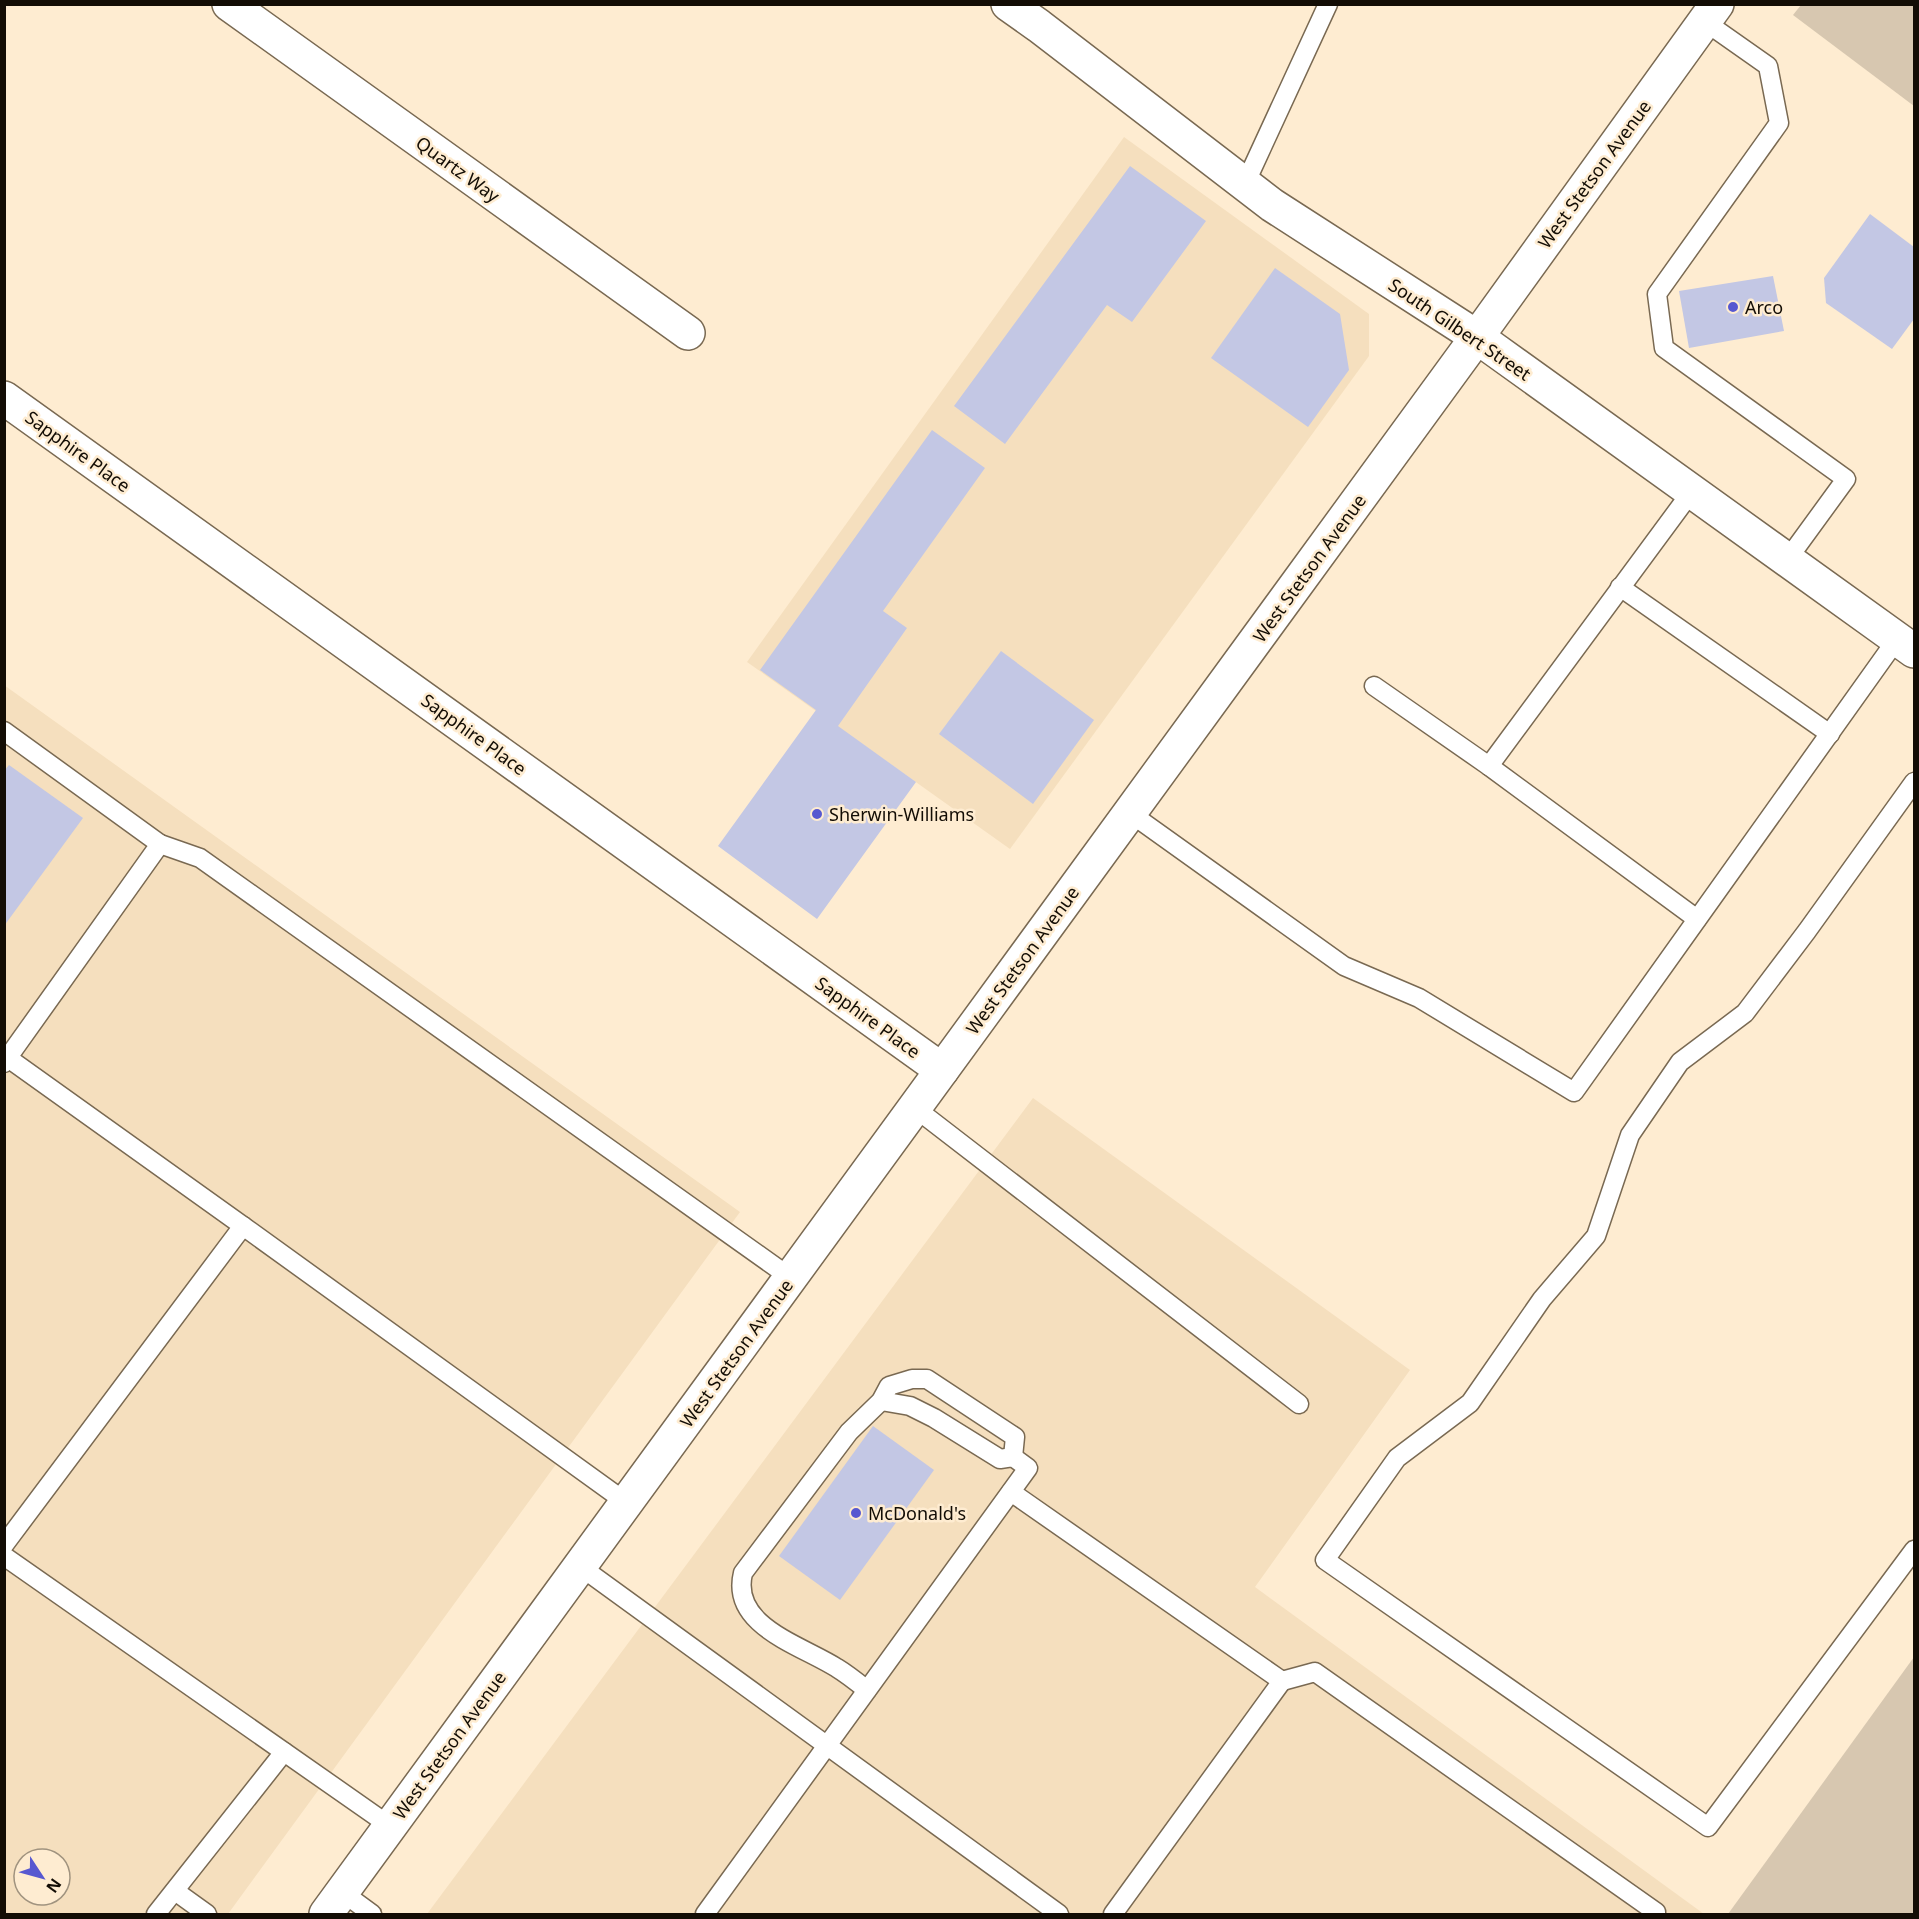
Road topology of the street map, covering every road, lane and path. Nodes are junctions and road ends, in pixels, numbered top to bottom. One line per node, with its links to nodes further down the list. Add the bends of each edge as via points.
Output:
1 (229, 4): 7 (street, Quartz Way)
2 (1008, 4): 5 (street, South Gilbert Street)
3 (1328, 4): 6 (lane)
4 (1710, 13): 8 (street, West Stetson Avenue); 11 (lane, via 1768,66 1779,123 1657,294 1664,348 1846,479)
5 (1047, 15): 6 (street, South Gilbert Street)
6 (1245, 184): 8 (street, South Gilbert Street)
7 (688, 333)
8 (1477, 338): 10 (street, South Gilbert Street); 19 (street, West Stetson Avenue)
9 (4, 398): 23 (street, Sapphire Place)
10 (1692, 491): 11 (street, South Gilbert Street); 12 (lane)
11 (1787, 560): 13 (street, South Gilbert Street)
12 (1620, 587): 16 (lane); 17 (lane)
13 (1906, 645): 16 (lane)
14 (1374, 686): 17 (lane)
15 (4, 731): 20 (lane)
16 (1830, 734): 21 (lane)
17 (1489, 766): 21 (lane)
18 (1914, 782): 33 (lane, via 1744,1013 1680,1062 1630,1135 1596,1236 1542,1299 1470,1403 1397,1458 1325,1560 1708,1827)
19 (1130, 813): 21 (lane, via 1344,966 1419,998 1574,1092); 23 (street, West Stetson Avenue)
20 (160, 844): 22 (lane); 26 (lane, via 200,858)
21 (1697, 919)
22 (6, 1061): 25 (lane)
23 (942, 1070): 24 (street, West Stetson Avenue)
24 (915, 1108): 26 (street, West Stetson Avenue); 28 (lane)
25 (243, 1226): 31 (lane); 32 (lane)
26 (791, 1278): 31 (street, West Stetson Avenue)
27 (881, 1401): 29 (lane, via 910,1406 1000,1459); 29 (lane, via 889,1386 927,1379 1016,1437); 37 (lane, via 849,1432 743,1573 740,1584 741,1598 756,1621)
28 (1299, 1404)
29 (1013, 1456): 30 (lane, via 1029,1468)
30 (1011, 1492): 36 (lane); 37 (lane)
31 (627, 1503): 35 (street, West Stetson Avenue)
32 (4, 1545)
33 (1914, 1550)
34 (4, 1557): 39 (lane)
35 (581, 1567): 38 (lane); 40 (street, West Stetson Avenue)
36 (1282, 1682): 48 (lane); 49 (lane, via 1315,1672)
37 (867, 1690): 38 (lane)
38 (827, 1746): 46 (lane); 47 (lane)
39 (284, 1752): 40 (lane); 41 (lane)
40 (390, 1826): 42 (street, West Stetson Avenue)
41 (175, 1891): 43 (lane); 44 (lane)
42 (334, 1903): 45 (lane)
43 (156, 1914)
44 (207, 1914)
45 (372, 1914)
46 (705, 1914)
47 (1059, 1914)
48 (1113, 1914)
49 (1656, 1914)

